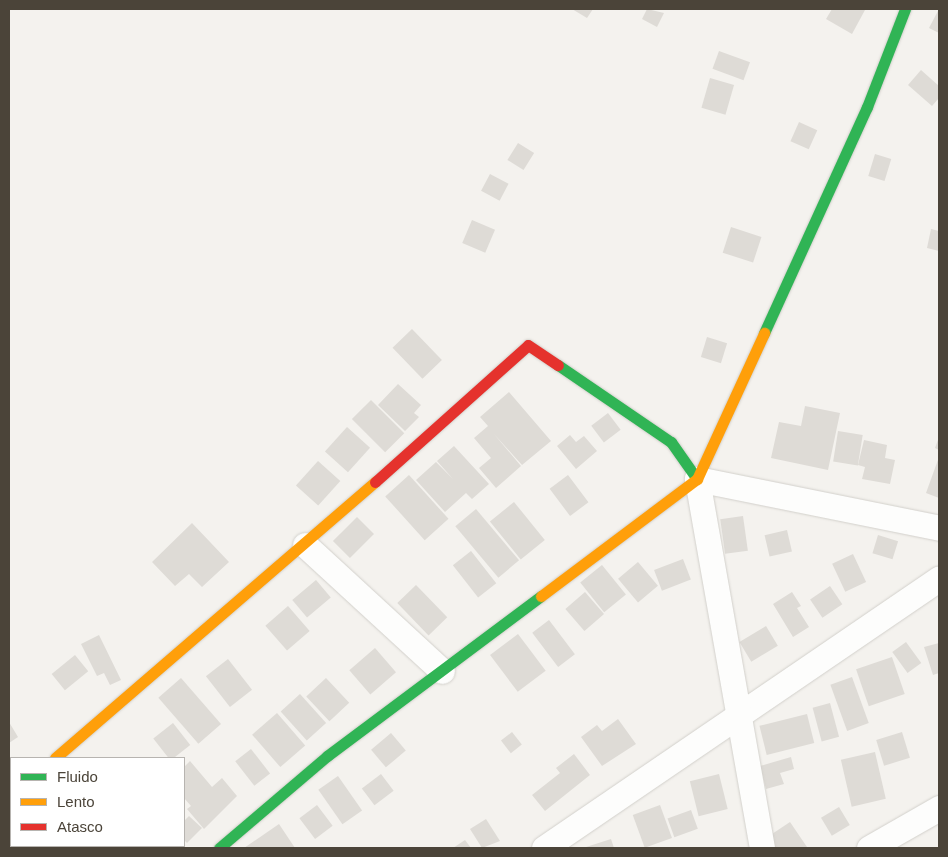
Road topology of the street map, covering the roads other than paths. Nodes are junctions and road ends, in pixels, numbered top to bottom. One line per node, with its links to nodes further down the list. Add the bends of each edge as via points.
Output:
1 (905, 9): 2 (street, via 867,106)
2 (698, 479): 3 (street); 4 (street, via 671,442 528,345); 6 (street); 7 (street)
3 (939, 528)
4 (305, 545): 6 (street); 8 (street)
5 (939, 579): 7 (street)
6 (442, 671): 10 (street, via 327,756)
7 (738, 716): 11 (street); 12 (street)
8 (56, 757)
9 (939, 808): 13 (street)
10 (220, 848)
11 (544, 848)
12 (762, 848)
13 (869, 848)

